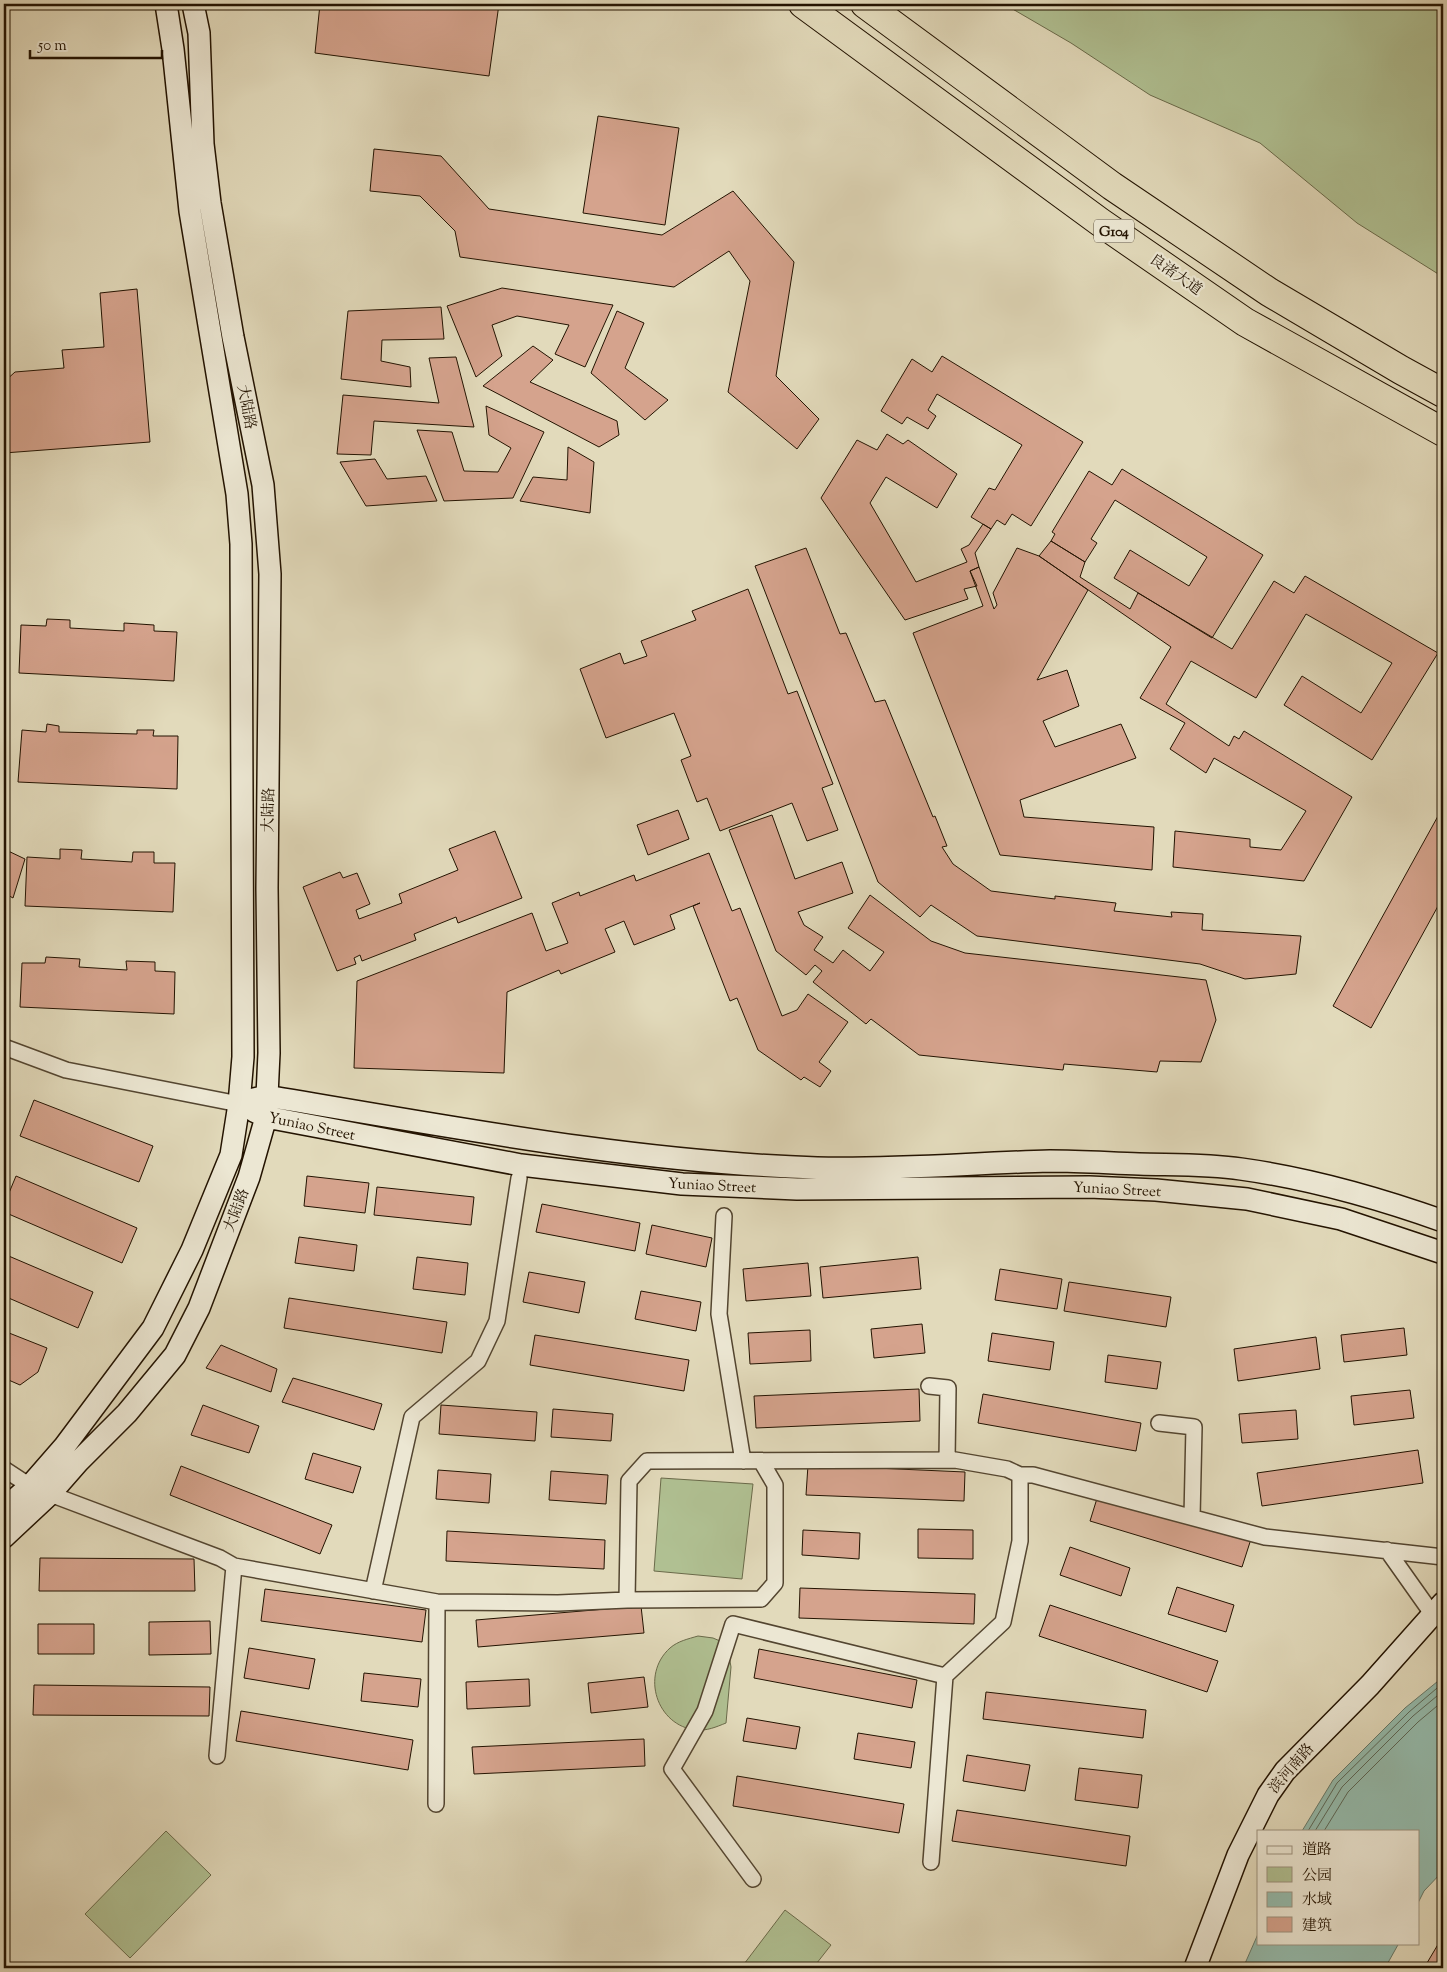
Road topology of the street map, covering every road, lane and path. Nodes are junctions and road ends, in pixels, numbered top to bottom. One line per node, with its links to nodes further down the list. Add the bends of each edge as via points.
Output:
1 (166, 4): 9 (main road, 大陆路, via 173,42 190,211 237,494 241,544 243,1057)
2 (193, 4): 8 (main road, 大陆路, via 199,33 203,144 210,203 263,485 270,574 269,1053)
3 (803, 4): 6 (highway, 良渚大道 / G104, via 1100,222 1245,322)
4 (865, 4): 5 (highway, G104, via 1112,186 1260,287)
5 (1443, 393)
6 (1443, 432)
7 (4, 1047): 9 (street, via 66,1070)
8 (266, 1096): 9 (main road, Yuniao Street); 10 (main road, 大陆路); 13 (main road, Yuniao Street, via 685,1160 817,1168 920,1168 1050,1161 1239,1169 1307,1182)
9 (239, 1104): 10 (main road, Yuniao Street); 22 (main road, 大陆路, via 232,1155 192,1250 153,1328 64,1447)
10 (266, 1118): 14 (main road, Yuniao Street, via 521,1165 682,1184 797,1190 1089,1187 1247,1199 1340,1218); 23 (main road, 大陆路, via 242,1196 199,1308 175,1355 127,1414)
11 (519, 1178): 30 (street, via 497,1321 478,1361 412,1417)
12 (724, 1216): 18 (street, via 720,1314)
13 (1443, 1221)
14 (1443, 1253)
15 (929, 1386): 17 (street, via 948,1388)
16 (1159, 1423): 25 (street, via 1194,1427)
17 (947, 1460): 19 (street); 21 (street, via 1007,1469)
18 (743, 1461): 19 (street); 31 (street, via 647,1461 629,1481)
19 (761, 1461): 31 (street, via 775,1485 775,1583 761,1599)
20 (4, 1469): 22 (street)
21 (1020, 1476): 25 (street, via 1033,1475); 34 (street, via 1020,1541 1003,1622)
22 (30, 1486): 23 (street); 24 (main road, 大陆路)
23 (50, 1494): 26 (main road, 大陆路); 29 (street)
24 (4, 1509)
25 (1192, 1517): 27 (street, via 1265,1536)
26 (4, 1537)
27 (1387, 1550): 28 (street); 33 (street)
28 (1443, 1557)
29 (234, 1566): 30 (street); 35 (street)
30 (372, 1591): 32 (street)
31 (627, 1600): 32 (street)
32 (437, 1602): 36 (street)
33 (1438, 1609): 39 (main road, 滨河南路, via 1370,1685 1285,1771 1268,1795 1238,1855)
34 (945, 1676): 37 (street); 38 (street, via 733,1624 705,1711 672,1769)
35 (217, 1756)
36 (436, 1804)
37 (931, 1862)
38 (753, 1879)
39 (1195, 1968)

